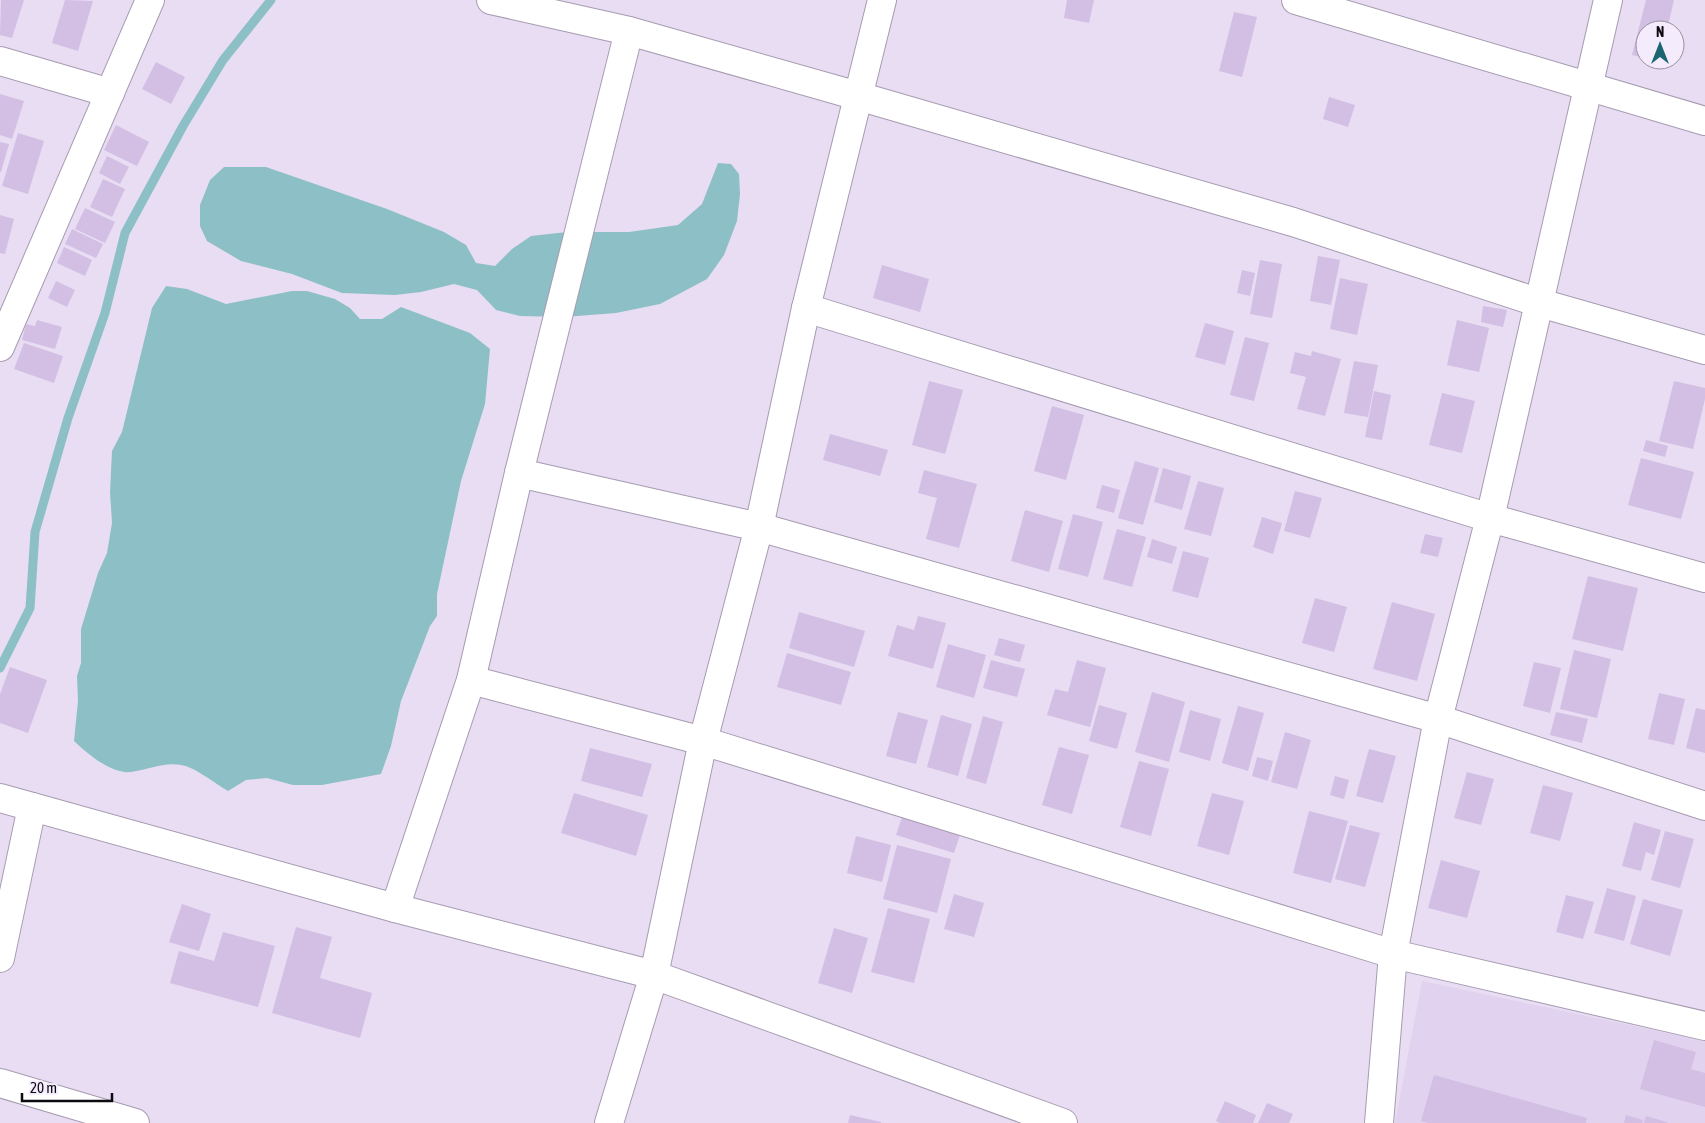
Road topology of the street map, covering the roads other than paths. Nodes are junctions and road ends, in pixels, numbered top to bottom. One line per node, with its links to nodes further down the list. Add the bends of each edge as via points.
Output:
1 (150, 0): 9 (street)
2 (491, 0): 6 (street)
3 (882, 0): 10 (street)
4 (1296, 0): 8 (street)
5 (1608, 0): 8 (street)
6 (629, 30): 10 (street); 17 (street)
7 (0, 61): 9 (street)
8 (1588, 87): 11 (street); 12 (street)
9 (110, 93): 13 (street)
10 (858, 96): 12 (street, via 1293,222); 14 (street)
11 (1705, 120)
12 (1540, 303): 16 (street); 18 (street)
13 (8, 307): 15 (street)
14 (806, 308): 18 (street); 19 (street)
15 (0, 347)
16 (1705, 350)
17 (519, 473): 19 (street); 21 (street)
18 (1490, 518): 20 (street); 22 (street)
19 (759, 527): 22 (street); 23 (street)
20 (1705, 578)
21 (471, 680): 23 (street); 27 (street)
22 (1438, 719): 25 (street); 28 (street)
23 (704, 741): 28 (street); 30 (street)
24 (0, 798): 26 (street)
25 (1705, 806)
26 (32, 807): 27 (street); 29 (street)
27 (395, 908): 30 (street)
28 (1392, 954): 31 (street); 36 (street)
29 (0, 958)
30 (654, 975): 34 (street); 35 (street)
31 (1705, 1026)
32 (0, 1083): 33 (street)
33 (135, 1123)
34 (609, 1123)
35 (1064, 1123)
36 (1379, 1123)

